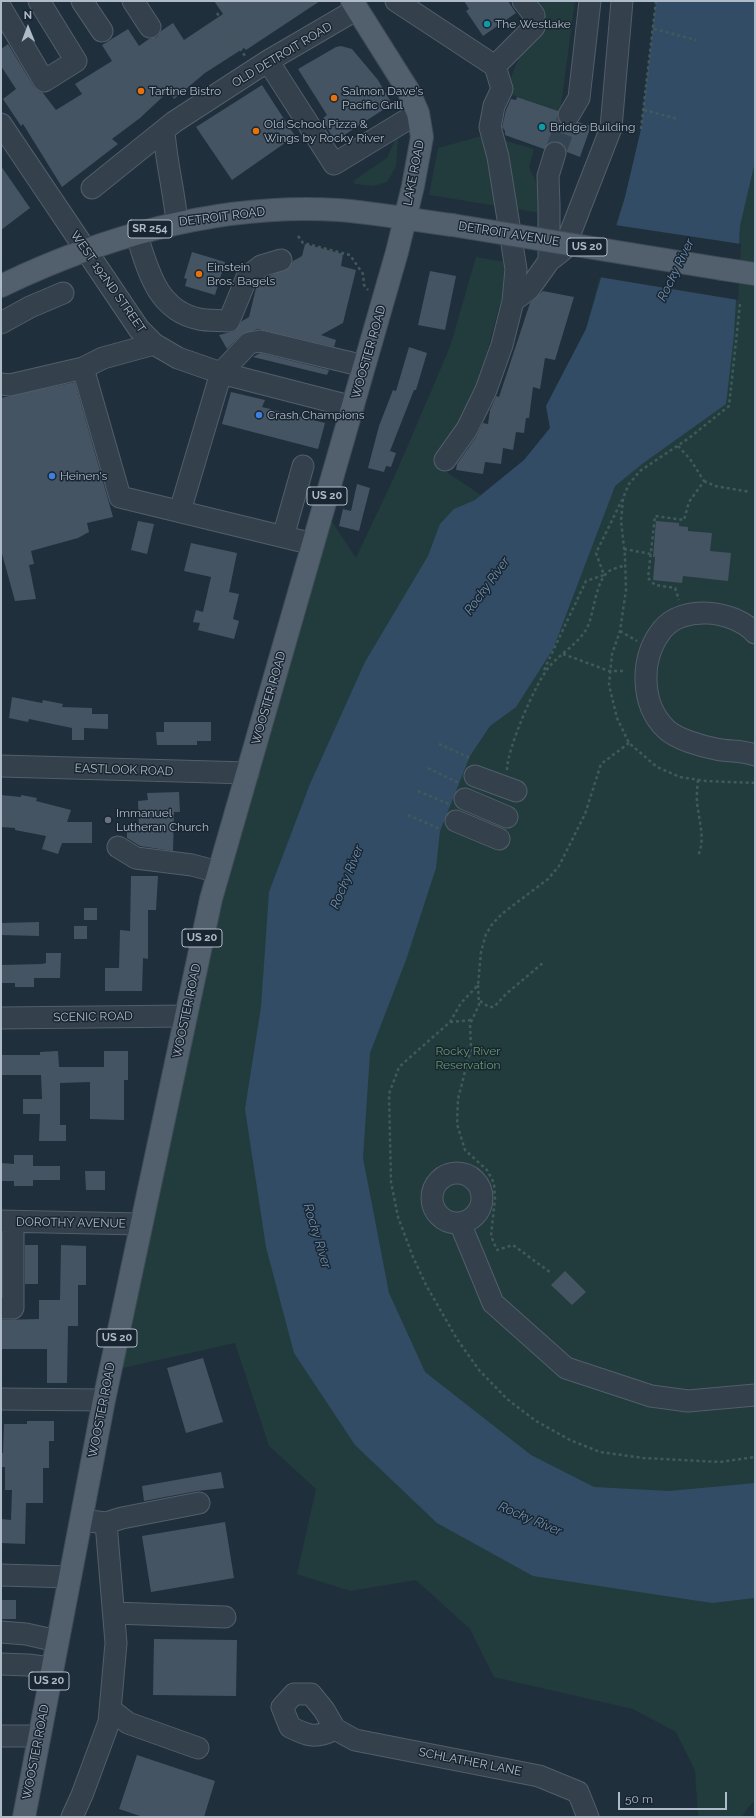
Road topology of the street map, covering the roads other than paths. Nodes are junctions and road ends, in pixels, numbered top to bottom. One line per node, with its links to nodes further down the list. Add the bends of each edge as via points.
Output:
1 (39, 1): 9 (street, via 76,61 44,81)
2 (82, 1): 11 (street)
3 (133, 1): 10 (street)
4 (396, 1): 13 (street)
5 (523, 1): 13 (street, via 534,15 534,27)
6 (590, 1): 15 (street, via 579,98)
7 (622, 1): 25 (street, via 611,128 564,249)
8 (354, 5): 12 (street, OLD DETROIT ROAD); 14 (main road, LAKE ROAD, via 408,90)
9 (1, 8)
10 (150, 27)
11 (102, 31)
12 (260, 66): 14 (street, via 334,164); 17 (street, OLD DETROIT ROAD)
13 (495, 66): 29 (street, via 502,89 494,106 490,127 498,158 516,269)
14 (418, 113): 20 (main road, LAKE ROAD, via 422,136)
15 (569, 115)
16 (1, 124): 23 (street, WEST 192ND STREET)
17 (164, 131): 19 (street, OLD DETROIT ROAD); 21 (street)
18 (556, 153): 25 (street, via 548,176)
19 (92, 188)
20 (405, 218): 21 (main road, DETROIT ROAD / SR 254, via 337,210 284,210 217,215); 26 (main road, DETROIT AVENUE / US 20, bridge); 32 (main road, WOOSTER ROAD / US 20, via 398,252)
21 (177, 222): 22 (main road, DETROIT ROAD / SR 254)
22 (136, 233): 23 (main road, DETROIT ROAD / SR 254); 24 (street, via 152,282 171,307 198,319 229,321 246,277 261,266)
23 (85, 250): 27 (main road, DETROIT ROAD / SR 254); 31 (street, WEST 192ND STREET, via 139,329)
24 (281, 260)
25 (549, 262): 29 (street, via 529,289)
26 (755, 274)
27 (1, 286)
28 (63, 293): 30 (street)
29 (512, 301): 37 (street, via 502,345 486,390 467,429)
30 (1, 323)
31 (154, 344): 33 (street, via 103,358); 34 (street, WEST 192ND STREET, via 178,358)
32 (364, 366): 34 (street, via 260,341 249,343); 36 (main road, WOOSTER ROAD / US 20)
33 (83, 368): 35 (street, via 10,385); 39 (street, via 120,497)
34 (220, 373): 36 (street, WEST 192ND STREET); 39 (street)
35 (1, 384)
36 (353, 407): 41 (main road, WOOSTER ROAD / US 20)
37 (445, 460)
38 (303, 466): 40 (street)
39 (180, 511): 40 (street)
40 (284, 537): 41 (street)
41 (313, 544): 45 (main road, WOOSTER ROAD / US 20)
42 (755, 633): 43 (street, via 751,628 730,617 705,612 681,617 662,630 646,671 646,689 652,710 666,729 690,742)
43 (755, 755)
44 (1, 766): 45 (street, EASTLOOK ROAD)
45 (248, 774): 51 (main road, WOOSTER ROAD / US 20)
46 (512, 783): 47 (street)
47 (459, 796): 48 (street); 49 (street)
48 (507, 817)
49 (499, 839)
50 (118, 847): 51 (street, via 136,858 192,865)
51 (218, 872): 52 (main road, WOOSTER ROAD / US 20)
52 (186, 1016): 53 (street, SCENIC ROAD); 56 (main road, WOOSTER ROAD / US 20)
53 (1, 1018)
54 (7, 1221): 56 (street, DOROTHY AVENUE); 57 (street, via 13,1308)
55 (460, 1223): 58 (street, via 493,1302 566,1368 651,1396 688,1401)
56 (140, 1224): 60 (main road, WOOSTER ROAD / US 20)
57 (1, 1308)
58 (755, 1395)
59 (1, 1400): 60 (street)
60 (104, 1400): 62 (main road, WOOSTER ROAD / US 20)
61 (199, 1503): 63 (street)
62 (81, 1520): 63 (street); 65 (main road, WOOSTER ROAD / US 20)
63 (106, 1523): 66 (street)
64 (1, 1575): 65 (street)
65 (70, 1577): 69 (main road, WOOSTER ROAD / US 20)
66 (114, 1613): 67 (street); 72 (street, via 116,1643)
67 (226, 1617)
68 (1, 1632): 69 (street)
69 (57, 1641): 71 (main road, WOOSTER ROAD / US 20)
70 (1, 1664): 71 (street)
71 (52, 1668): 75 (main road, WOOSTER ROAD / US 20)
72 (110, 1709): 76 (street, via 128,1723); 78 (street, via 108,1722)
73 (334, 1729): 79 (street, SCHLATHER LANE, via 355,1740 539,1776 578,1792)
74 (1, 1736): 75 (street)
75 (38, 1736): 77 (main road, WOOSTER ROAD / US 20)
76 (198, 1748)
77 (24, 1817)
78 (72, 1817)
79 (588, 1817)

